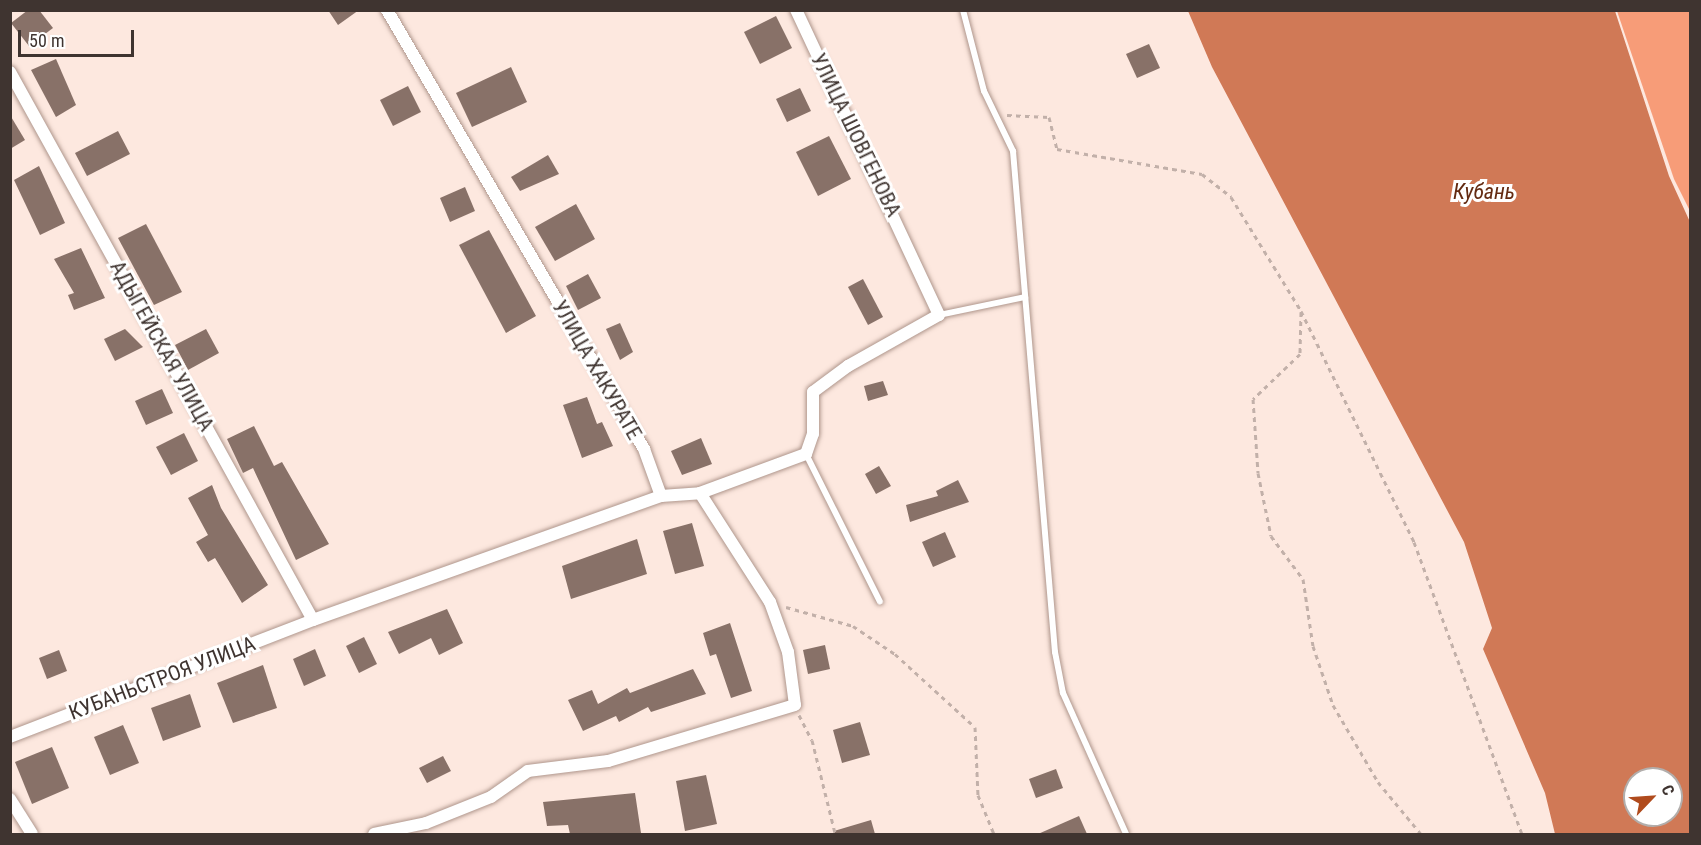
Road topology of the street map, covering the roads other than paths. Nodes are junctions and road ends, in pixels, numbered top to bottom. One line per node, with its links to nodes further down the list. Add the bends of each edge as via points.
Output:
1 (387, 10): 9 (street, УЛИЦА ХАКУРАТЕ, via 644,449)
2 (796, 10): 6 (street, УЛИЦА ШОВГЕНОВА)
3 (963, 10): 5 (lane, via 984,91 1013,151)
4 (10, 72): 11 (street, АДЫГЕЙСКАЯ УЛИЦА)
5 (1025, 297): 6 (lane); 16 (lane, via 1054,652 1063,693)
6 (939, 315): 7 (street, via 848,366 813,392 813,434)
7 (806, 454): 8 (street); 10 (lane)
8 (700, 493): 9 (street); 15 (street, via 770,602 788,652 795,705 608,760 528,771 491,797 426,823)
9 (661, 496): 11 (street, КУБАНЬСТРОЯ УЛИЦА)
10 (880, 602)
11 (313, 620): 12 (street, КУБАНЬСТРОЯ УЛИЦА)
12 (10, 737)
13 (10, 799): 14 (street)
14 (32, 834)
15 (374, 834)
16 (1126, 834)

